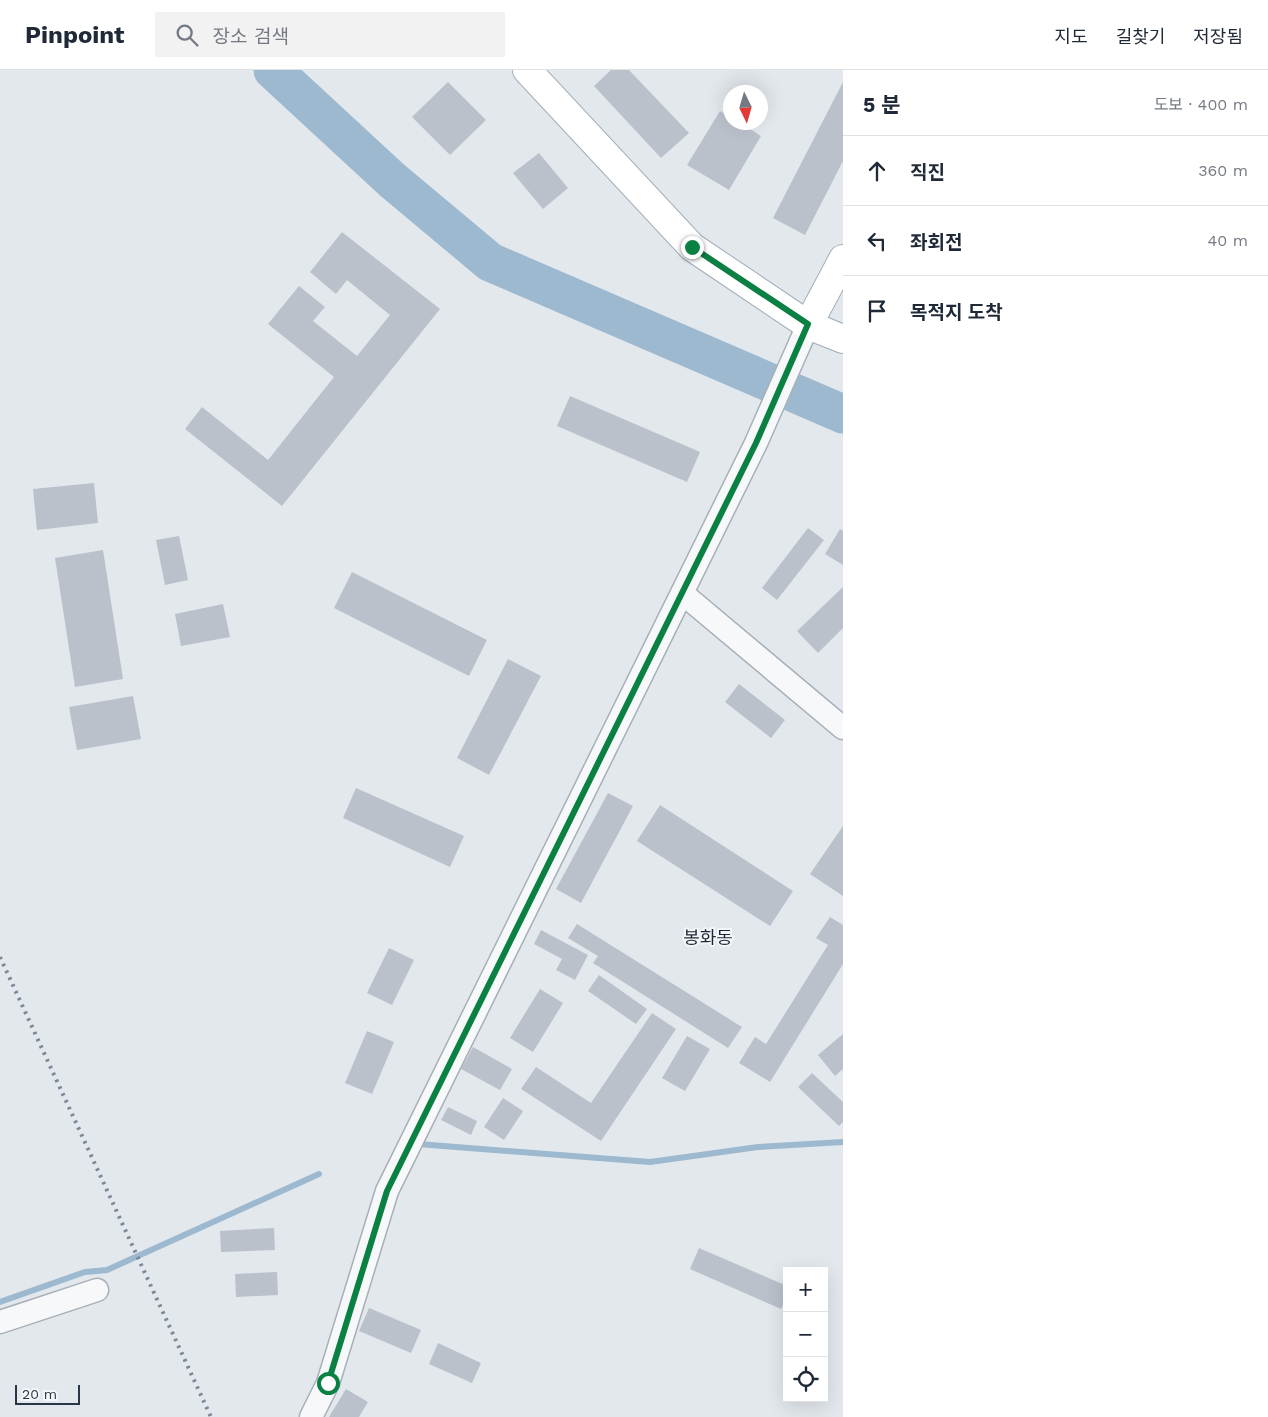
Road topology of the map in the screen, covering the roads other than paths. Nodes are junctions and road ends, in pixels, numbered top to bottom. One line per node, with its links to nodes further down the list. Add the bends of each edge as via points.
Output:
1 (527, 70): 3 (main road, via 692,247)
2 (843, 259): 3 (main road)
3 (808, 324): 4 (main road); 5 (street, via 756,443)
4 (843, 340)
5 (682, 593): 6 (street); 9 (street, via 387,1191 328,1383)
6 (843, 728)
7 (97, 1290): 8 (street)
8 (0, 1322)
9 (311, 1417)

